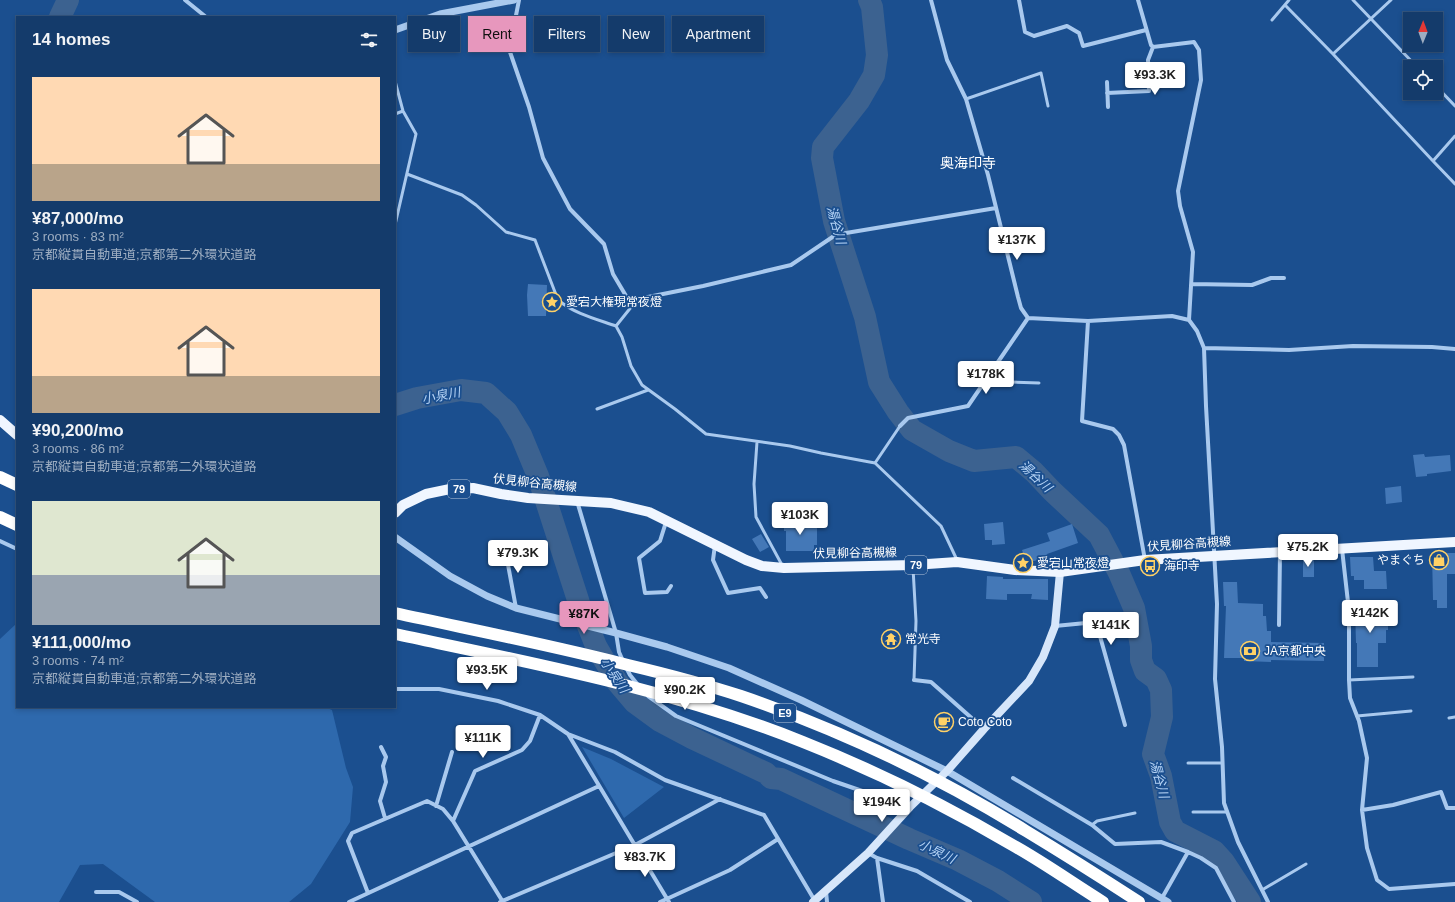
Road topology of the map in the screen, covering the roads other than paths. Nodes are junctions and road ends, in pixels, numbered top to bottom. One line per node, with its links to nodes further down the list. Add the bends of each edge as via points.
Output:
1 (185, 0): 11 (street)
2 (514, 0): 14 (street, via 440,14)
3 (519, 0): 37 (street, via 510,52 543,158 570,209 604,244 613,274)
4 (931, 0): 23 (street, via 947,60)
5 (1019, 0): 15 (street, via 1026,32 1034,36 1068,26 1079,33 1083,46)
6 (1138, 0): 15 (street)
7 (1290, 0): 10 (lane)
8 (1353, 0): 12 (lane)
9 (1392, 0): 12 (lane)
10 (1285, 5): 13 (lane); 17 (lane)
11 (205, 16)
12 (1371, 19): 17 (lane); 18 (lane)
13 (1272, 20)
14 (396, 30)
15 (1146, 30): 16 (street)
16 (1153, 47): 21 (street, via 1148,60 1149,91); 36 (street, via 1194,42 1199,50 1201,80 1178,190 1193,252)
17 (1333, 54): 30 (lane)
18 (1410, 60)
19 (1107, 82): 21 (street)
20 (396, 85): 27 (lane)
21 (1108, 93): 26 (street)
22 (1443, 93): 25 (lane)
23 (966, 99): 24 (lane, via 1041,73); 33 (street)
24 (1048, 106)
25 (1455, 106)
26 (1108, 107)
27 (403, 111): 28 (lane); 31 (lane, via 416,134)
28 (396, 114)
29 (1455, 136): 30 (lane)
30 (1433, 161): 32 (lane)
31 (407, 174): 34 (lane); 41 (lane, via 462,195 506,232 536,240 558,300 584,315)
32 (1455, 184)
33 (996, 208): 37 (street, via 834,236 791,265 648,297); 38 (street, via 1021,308)
34 (396, 221)
35 (1284, 278): 36 (street, via 1271,278 1252,285)
36 (1191, 284): 39 (street)
37 (632, 306): 41 (lane)
38 (1028, 318): 40 (street); 44 (street)
39 (1189, 320): 40 (street, via 1172,316); 42 (street, via 1197,330)
40 (1088, 321): 69 (street, via 1082,422 1113,429 1120,435)
41 (616, 326): 46 (lane, via 631,366 642,385)
42 (1204, 348): 43 (street, via 1289,350 1354,346); 68 (street)
43 (1455, 349)
44 (986, 381): 45 (lane); 49 (street, via 968,406 908,418)
45 (1039, 382)
46 (648, 390): 47 (lane); 51 (lane, via 706,434)
47 (597, 409)
48 (0, 420): 50 (main road)
49 (900, 426): 52 (lane)
50 (16, 434)
51 (757, 442): 52 (lane); 72 (lane, via 754,484 756,517)
52 (875, 463): 70 (lane, via 941,526)
53 (0, 477): 54 (highway)
54 (16, 485)
55 (575, 500): 56 (main road, 伏見柳谷高槻線 / 79, via 528,498 472,488 450,489 426,494); 58 (main road, 伏見柳谷高槻線 / 79, via 611,503 649,512); 80 (street)
56 (396, 512)
57 (0, 517): 59 (highway)
58 (667, 520): 64 (main road, 伏見柳谷高槻線 / 79); 74 (street, via 660,541 639,558 645,593 667,592)
59 (16, 525)
60 (396, 538): 76 (street, via 450,576)
61 (0, 541): 65 (street)
62 (1455, 542): 66 (main road, 伏見柳谷高槻線 / 79)
63 (504, 543): 76 (street)
64 (715, 544): 72 (main road, 伏見柳谷高槻線 / 79, via 762,566); 75 (street, via 713,560 728,593 760,588)
65 (16, 549)
66 (1342, 549): 67 (main road, 伏見柳谷高槻線 / 79); 84 (street, via 1349,611)
67 (1280, 552): 68 (main road, 伏見柳谷高槻線 / 79); 78 (street)
68 (1215, 555): 69 (main road, 伏見柳谷高槻線 / 79); 97 (street, via 1217,604 1214,679)
69 (1145, 560): 73 (main road, 伏見柳谷高槻線 / 79)
70 (957, 562): 71 (main road, 伏見柳谷高槻線 / 79); 73 (main road, 伏見柳谷高槻線 / 79, via 1015,570)
71 (913, 565): 72 (main road, 伏見柳谷高槻線 / 79); 83 (lane, via 916,621)
72 (784, 568)
73 (1060, 572): 79 (main road)
74 (671, 586)
75 (766, 597)
76 (516, 608): 80 (street)
77 (396, 613): 135 (highway, E9, bridge, via 582,653 665,674 741,696 811,722 886,755 951,788 1025,830)
78 (1279, 624)
79 (1055, 626): 91 (street, via 1096,622); 92 (main road, via 1029,681)
80 (613, 632): 98 (street, via 729,668); 104 (street, via 630,675 649,696 676,716)
81 (396, 634): 134 (highway, E9, bridge, via 577,672 660,694 733,716 802,742 876,773 940,805 1016,847)
82 (1413, 677): 84 (lane)
83 (914, 680): 92 (street, via 931,682)
84 (1349, 680): 88 (street, via 1350,698)
85 (396, 688): 87 (street, via 439,689 498,701)
86 (1411, 712): 88 (lane)
87 (540, 715): 93 (street); 110 (street, via 530,741 522,750 475,771)
88 (1357, 716): 105 (street, via 1367,758)
89 (1455, 717): 90 (lane)
90 (1449, 718)
91 (1125, 725)
92 (984, 729): 98 (main road)
93 (568, 734): 100 (street); 101 (street, via 615,752 666,780)
94 (381, 747): 109 (street, via 386,758 383,766 386,782 380,801)
95 (452, 752): 102 (street)
96 (1188, 763): 97 (lane)
97 (1222, 763): 107 (street, via 1224,803)
98 (947, 771): 104 (main road); 125 (street)
99 (1013, 778): 111 (street)
100 (599, 786): 113 (street); 114 (street)
101 (720, 799): 112 (street, via 764,815); 113 (street)
102 (436, 806): 109 (street, via 427,801); 110 (street, via 443,809)
103 (1455, 808): 105 (street, via 1447,808 1441,792 1393,805)
104 (907, 810): 116 (main road)
105 (1362, 810): 119 (street, via 1367,848 1377,880 1389,889)
106 (1193, 812): 107 (lane)
107 (1227, 812): 120 (street, via 1238,842)
108 (1135, 813): 111 (lane, via 1097,821)
109 (385, 818): 123 (street, via 352,833 348,841)
110 (453, 821): 114 (street)
111 (1092, 825): 115 (street, via 1115,844 1161,842)
112 (778, 839): 124 (street, via 730,870); 126 (street)
113 (635, 845): 124 (street); 129 (street)
114 (469, 846): 123 (street); 129 (street)
115 (1188, 852): 125 (street); 136 (street, via 1216,868)
116 (868, 853): 117 (street); 121 (main road)
117 (877, 858): 132 (street); 133 (street, via 917,871)
118 (1306, 864): 120 (lane)
119 (1455, 884)
120 (1262, 890): 137 (street)
121 (826, 891): 126 (main road); 131 (street)
122 (96, 892): 127 (street, via 119,892)
123 (368, 893): 128 (street)
124 (668, 900): 130 (street)
125 (1165, 900)
126 (814, 901)
127 (137, 902)
128 (349, 902)
129 (501, 902)
130 (660, 902)
131 (827, 902)
132 (883, 902)
133 (970, 902)
134 (1104, 902)
135 (1139, 902)
136 (1234, 902)
137 (1268, 902)

